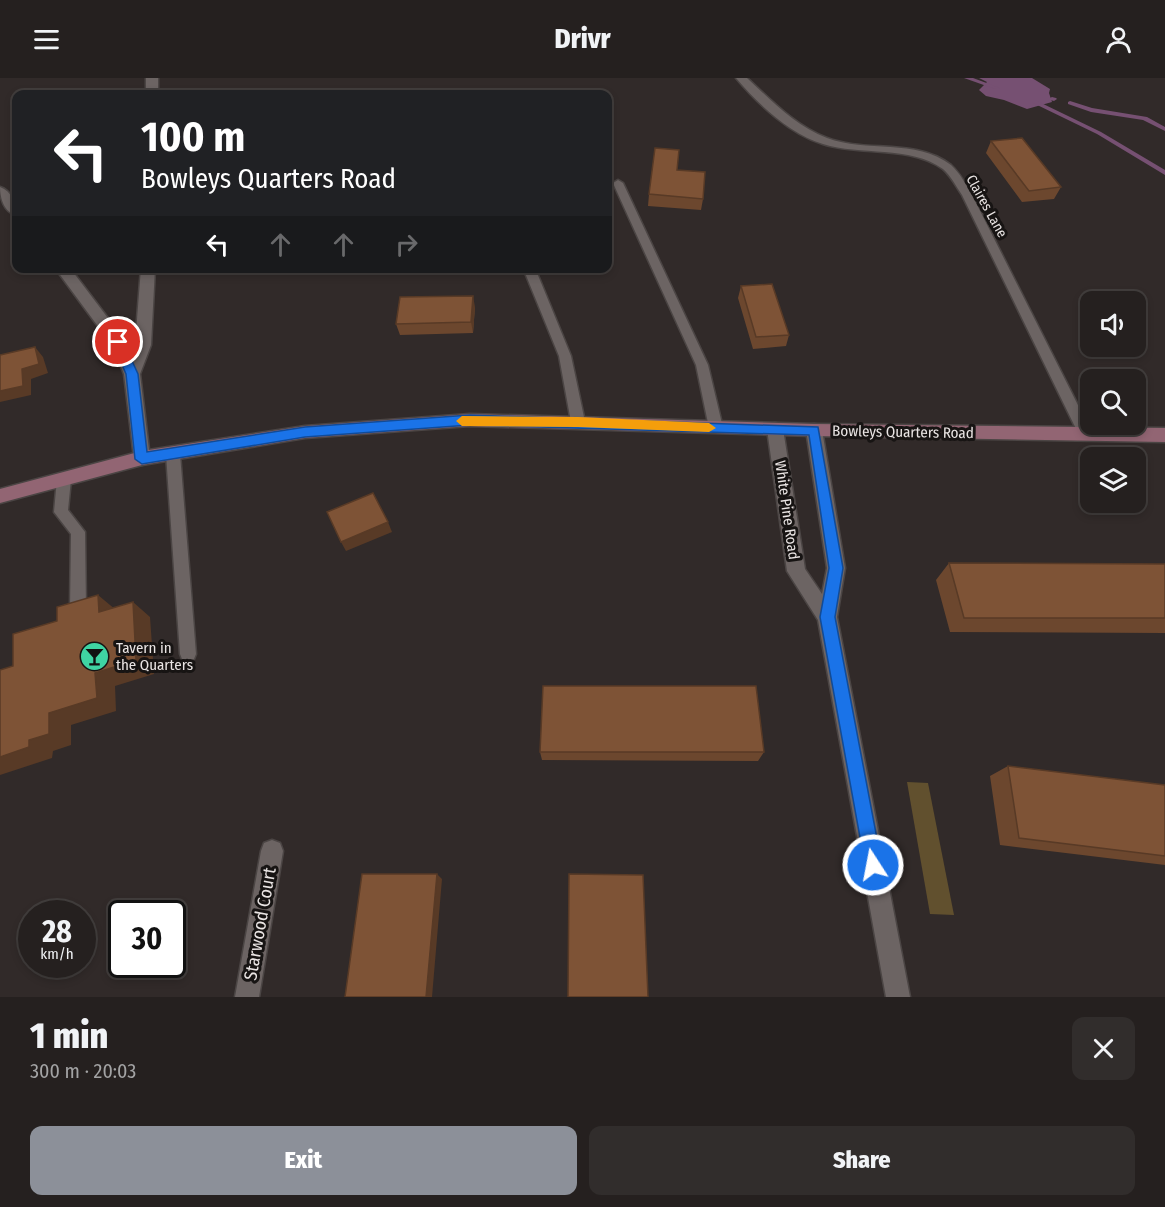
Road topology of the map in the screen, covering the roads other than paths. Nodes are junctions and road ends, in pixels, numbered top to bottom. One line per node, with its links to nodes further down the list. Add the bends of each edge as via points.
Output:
1 (741, 78): 10 (lane, Claires Lane, via 795,126 816,138 852,149 907,153 947,167 967,195)
2 (618, 183): 11 (lane, via 702,366)
3 (0, 191): 4 (street)
4 (12, 206)
5 (66, 273): 8 (street, via 118,342)
6 (148, 273): 8 (street, via 143,345)
7 (531, 273): 9 (lane, via 565,356)
8 (132, 374): 18 (street)
9 (578, 422): 11 (street, Bowleys Quarters Road); 17 (street, Bowleys Quarters Road, via 470,420 305,432)
10 (1080, 423)
11 (716, 428): 12 (street, Bowleys Quarters Road)
12 (775, 429): 13 (street, Bowleys Quarters Road); 22 (street, White Pine Road, via 796,571)
13 (814, 430): 14 (street, Bowleys Quarters Road); 22 (street, White Pine Road, via 836,568)
14 (1080, 435)
15 (1146, 435): 16 (street, Bowleys Quarters Road)
16 (1165, 435)
17 (173, 454): 18 (street, Bowleys Quarters Road); 23 (lane)
18 (142, 459): 19 (street, Bowleys Quarters Road)
19 (64, 479): 20 (street, Bowleys Quarters Road); 21 (lane, via 61,512 78,532)
20 (0, 496)
21 (78, 609)
22 (827, 617): 26 (street, White Pine Road)
23 (188, 654)
24 (272, 851): 25 (street, Starwood Court)
25 (247, 997)
26 (898, 997)

